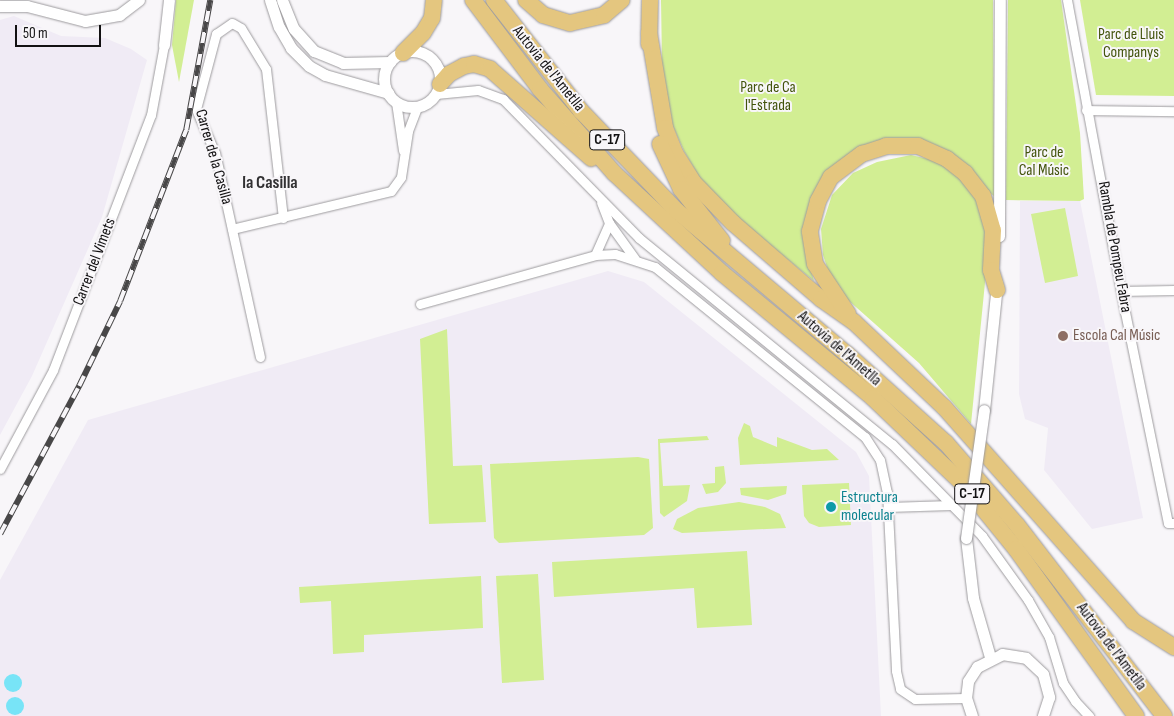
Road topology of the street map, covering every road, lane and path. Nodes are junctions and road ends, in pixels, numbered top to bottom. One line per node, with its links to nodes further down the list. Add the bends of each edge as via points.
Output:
1 (36, 0): 15 (street)
2 (139, 0): 15 (street, via 119,15 96,21 73,20)
3 (169, 0): 17 (street)
4 (270, 0): 21 (street, via 283,34 309,66 324,75)
5 (282, 0): 19 (street, via 294,29 314,51 343,63)
6 (434, 0): 18 (highway, via 432,18)
7 (473, 0): 26 (highway, Autovia de l'Ametlla / C-17, via 535,82)
8 (494, 0): 33 (highway, Autovia de l'Ametlla / C-17, via 606,140 677,211)
9 (526, 0): 10 (highway, via 543,14 570,23 604,16)
10 (622, 0)
11 (650, 0): 16 (highway)
12 (1000, 0): 34 (street)
13 (1067, 0): 23 (street, Rambla de Pompeu Fabra)
14 (0, 6): 15 (street, via 27,6)
15 (51, 13)
16 (650, 33): 33 (highway, via 648,79 653,124 661,146 681,189); 38 (highway, via 665,128 675,153 693,182 788,272)
17 (164, 45): 40 (street, Carrer del Vimets, via 151,115 53,370)
18 (404, 53): 19 (street); 20 (street, via 416,51 428,56 440,72)
19 (390, 62): 21 (street, via 384,81)
20 (438, 89): 22 (street); 26 (highway, via 448,74 464,66 474,64 490,69 568,141); 27 (street, via 478,90 503,99)
21 (392, 98): 22 (street); 25 (street)
22 (417, 107): 25 (street, via 408,131)
23 (1086, 110): 24 (street); 36 (street, Rambla de Pompeu Fabra, via 1104,187)
24 (1174, 111)
25 (404, 161): 28 (street, via 401,178 391,191)
26 (614, 173): 50 (highway, Autovia de l'Ametlla / C-17, via 722,273 879,403 964,485 1016,549)
27 (598, 198): 29 (street); 41 (street, via 640,238 892,444)
28 (283, 218): 30 (street); 30 (street, Carrer de la Casilla, via 266,69 241,28 232,22 216,34 196,109 215,153)
29 (609, 223): 31 (street); 32 (street)
30 (232, 229): 39 (street, Carrer de la Casilla)
31 (595, 255): 32 (street, via 615,254); 37 (street)
32 (636, 259): 42 (street, via 655,267 865,437 880,460)
33 (738, 263): 51 (highway, Autovia de l'Ametlla / C-17, via 847,354 946,443 1017,525)
34 (997, 290): 38 (highway, via 991,270 993,230 983,196 965,173 947,159 918,146 886,146 862,154 831,177 818,201 810,231 815,264); 45 (street, bridge, via 966,538 973,598)
35 (1174, 290): 36 (street)
36 (1121, 291): 43 (street, Rambla de Pompeu Fabra)
37 (420, 304)
38 (854, 322): 44 (highway, via 944,407 1133,620)
39 (260, 357)
40 (0, 469)
41 (951, 505): 42 (street); 49 (street, via 982,536 1028,600 1049,636 1063,683)
42 (888, 508): 46 (street, via 896,671 900,689 915,700)
43 (1171, 523)
44 (1169, 645)
45 (990, 658): 46 (street, via 977,667 968,682); 48 (street, via 1014,654 1036,665 1048,685 1049,697)
46 (966, 698): 47 (street)
47 (972, 716)
48 (1043, 716)
49 (1090, 716)
50 (1136, 716)
51 (1164, 716)

